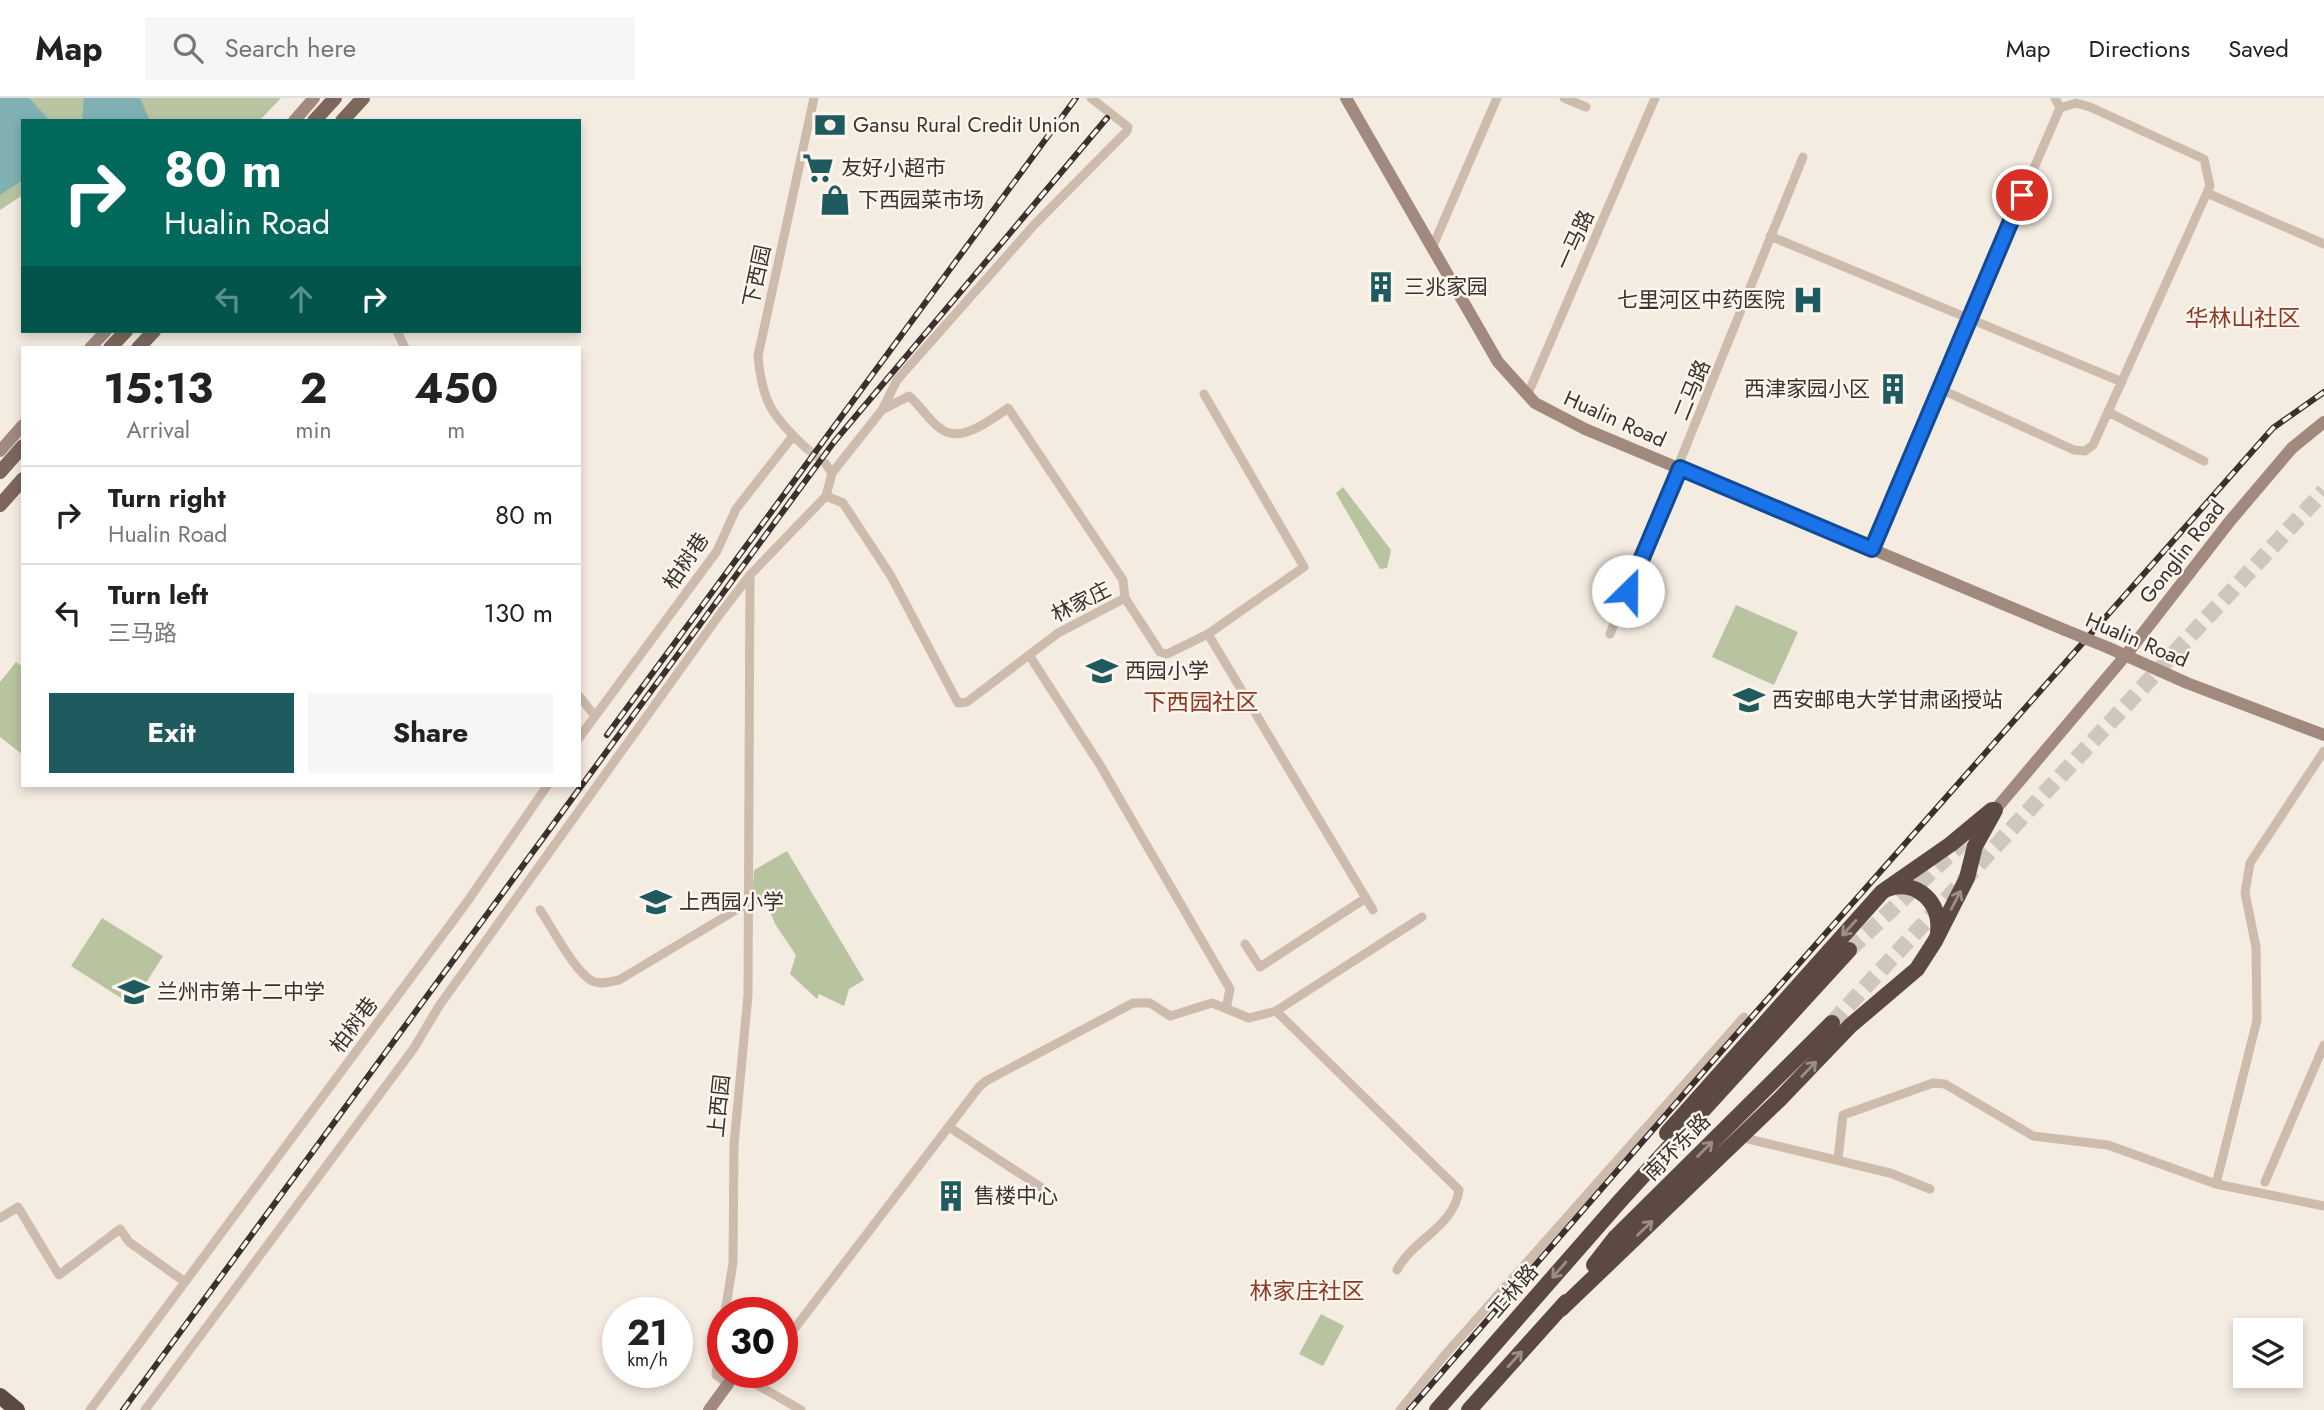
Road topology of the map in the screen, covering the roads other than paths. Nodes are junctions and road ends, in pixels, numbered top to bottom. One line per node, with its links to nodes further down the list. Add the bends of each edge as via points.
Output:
1 (314, 98): 13 (street)
2 (335, 98): 14 (main road)
3 (363, 98): 15 (main road)
4 (814, 98): 36 (street, 下西园, via 758,356 771,413)
5 (1091, 98): 32 (street, via 1128,127 1127,131 938,330 897,380)
6 (1346, 98): 20 (street, Hualin Road)
7 (1497, 98): 20 (street)
8 (1564, 98): 11 (street)
9 (1655, 98): 31 (street, 一马路)
10 (2055, 98): 12 (street)
11 (1587, 107)
12 (2060, 108): 17 (street, via 2076,103 2090,107 2204,159 2210,186); 21 (street)
13 (296, 119)
14 (316, 119)
15 (344, 119)
16 (1803, 157): 18 (street, 二马路)
17 (2207, 193): 19 (street); 28 (street)
18 (1770, 236): 21 (street); 42 (street, 二马路)
19 (2324, 244)
20 (1432, 248): 31 (street, Hualin Road, via 1498,362)
21 (1967, 320): 28 (street); 29 (street)
22 (104, 333): 25 (street)
23 (124, 333): 26 (main road)
24 (152, 333): 27 (main road)
25 (92, 346)
26 (112, 346)
27 (140, 346)
28 (2122, 382): 33 (street)
29 (1938, 388): 33 (street, via 2074,450 2085,451 2094,445); 48 (street)
30 (1204, 394): 51 (street, via 1304,567)
31 (1527, 396): 42 (street, Hualin Road, via 1585,429)
32 (882, 410): 44 (street); 50 (street, via 909,396 940,429 950,433 976,428 1008,408 1123,580)
33 (2108, 412): 40 (street)
34 (2324, 422): 54 (street, Gonglin Road, via 2292,448 2238,511)
35 (21, 427): 39 (street)
36 (793, 436): 37 (street, 下西园); 56 (street, 柏树巷, via 736,509 717,551)
37 (805, 447)
38 (21, 448): 43 (main road)
39 (0, 451)
40 (2204, 461)
41 (825, 463): 44 (street)
42 (1680, 468): 48 (street, Hualin Road); 52 (street, 二马路)
43 (0, 472)
44 (832, 473): 46 (street)
45 (21, 481): 47 (main road)
46 (826, 496): 49 (street); 53 (street, 林家庄, via 842,503 891,576 958,702 967,702)
47 (0, 505)
48 (1872, 549): 54 (street, Hualin Road, bridge)
49 (750, 575): 64 (street, 上西园); 98 (street, via 439,1006 414,1048)
50 (1125, 598): 51 (street, 林家庄, via 1160,652 1167,654); 53 (street, 林家庄, via 1058,633)
51 (1208, 634): 63 (street)
52 (1610, 634)
53 (1029, 655): 71 (street, via 1070,716 1230,989)
54 (2126, 655): 58 (street, Hualin Road); 61 (street, Gonglin Road)
55 (581, 698): 56 (street)
56 (595, 716): 57 (street, 柏树巷)
57 (581, 735)
58 (2324, 736)
59 (2324, 751): 82 (street, via 2249,863 2245,893 2256,947 2257,1020)
60 (546, 787): 89 (street, 柏树巷, via 467,902)
61 (1995, 810): 62 (highway, via 1989,810 1951,844); 68 (highway, one-way to 61)
62 (1882, 892): 68 (highway, via 1905,886 1927,896 1939,917); 77 (highway, one-way to 77)
63 (1366, 898): 65 (street); 69 (street, via 1260,967)
64 (746, 904): 66 (street, via 610,982 590,980); 90 (street, 上西园, via 748,995 734,1145 733,1263)
65 (1373, 909)
66 (540, 910)
67 (1422, 917): 72 (street)
68 (1935, 941): 79 (highway, one-way to 68, via 1850,1026 1917,969)
69 (1245, 944)
70 (1849, 950): 85 (highway, 南环东路)
71 (1226, 1009): 72 (street, via 1249,1018); 78 (street, via 1212,1003 1170,1016 1150,1003 1133,1003 986,1081)
72 (1276, 1011): 88 (street, via 1459,1190 1449,1217 1405,1254)
73 (1744, 1017): 76 (street)
74 (1832, 1023): 91 (highway, 南环东路, one-way to 74, via 1615,1238)
75 (2324, 1045): 81 (street)
76 (1707, 1058): 77 (street); 101 (street)
77 (1722, 1072): 85 (highway, via 1646,1157)
78 (949, 1127): 83 (street); 92 (street)
79 (1740, 1137): 80 (street); 91 (highway, one-way to 79)
80 (1838, 1159): 82 (street, via 1843,1115 1933,1083 1945,1084 2033,1136 2108,1144); 84 (street)
81 (2265, 1182)
82 (2216, 1184): 86 (street)
83 (1042, 1188)
84 (1930, 1189)
85 (1620, 1201): 102 (highway, 工林路, one-way to 102)
86 (2324, 1206)
87 (0, 1218): 89 (street, via 18,1207 59,1275 120,1229 129,1242)
88 (1397, 1270)
89 (185, 1282): 97 (street, 柏树巷)
90 (727, 1297)
91 (1561, 1308): 103 (highway, one-way to 91)
92 (798, 1324)
93 (725, 1388): 99 (street)
94 (759, 1388): 100 (street)
95 (0, 1396): 96 (highway)
96 (17, 1410)
97 (90, 1410)
98 (145, 1410)
99 (709, 1410)
100 (801, 1410)
101 (1400, 1410)
102 (1437, 1410)
103 (1469, 1410)

